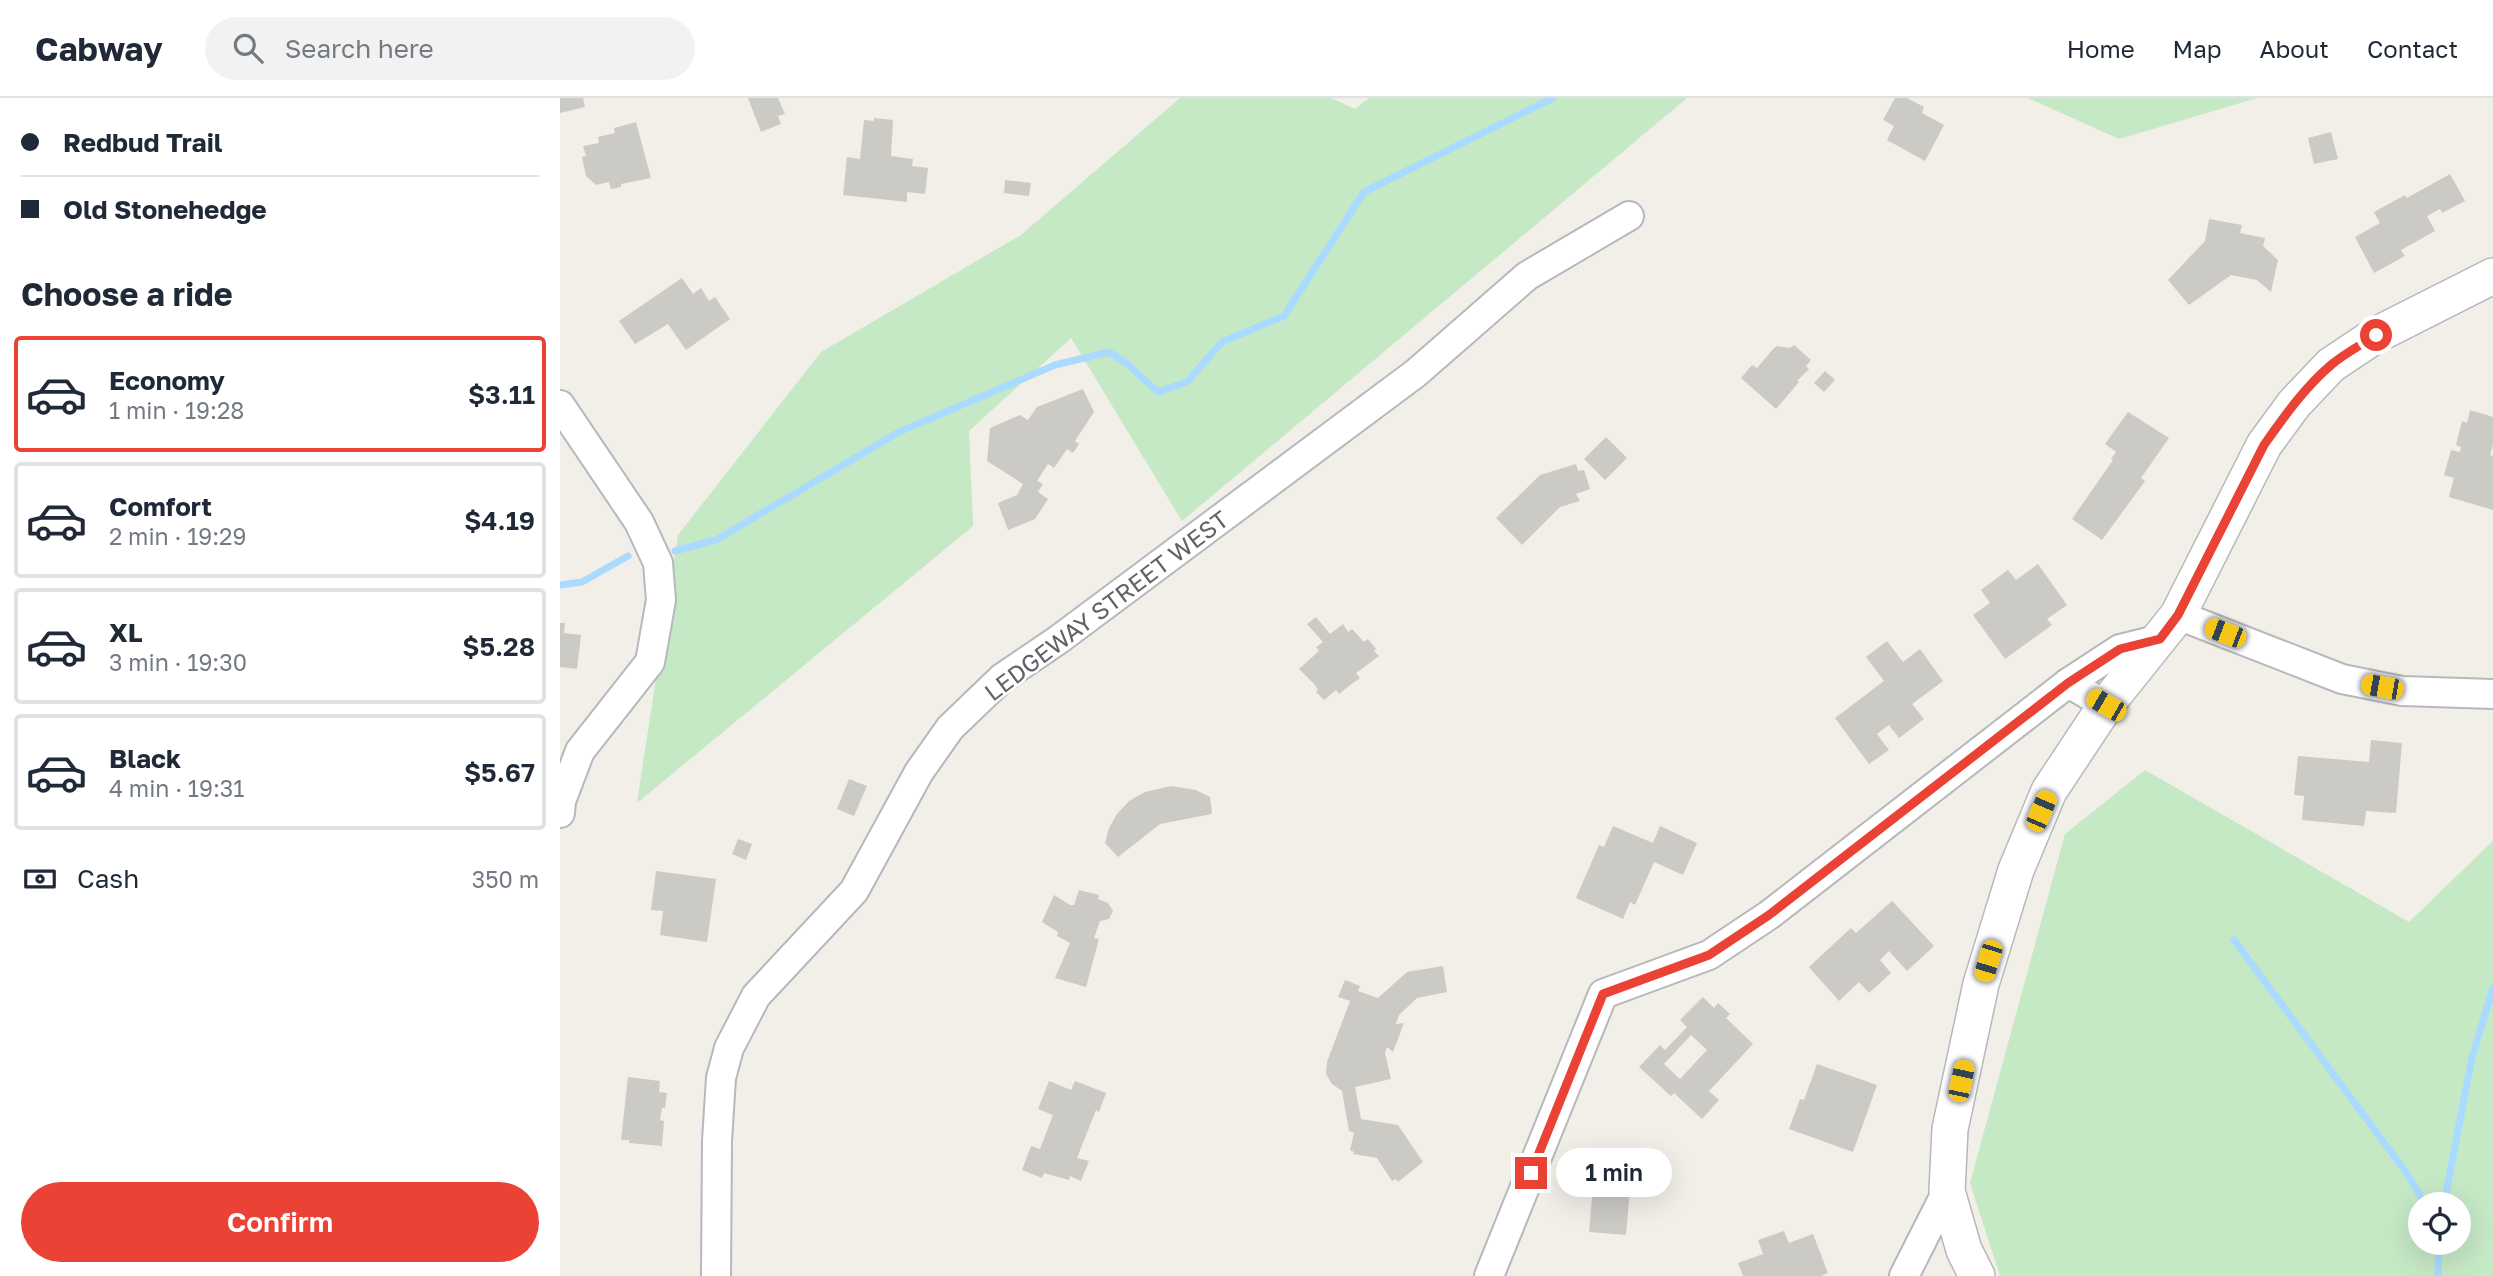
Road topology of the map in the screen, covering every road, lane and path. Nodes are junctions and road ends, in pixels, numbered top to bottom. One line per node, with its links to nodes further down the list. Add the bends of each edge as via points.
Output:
1 (1629, 216): 10 (street, LEDGEWAY STREET WEST, via 1527,275 1416,373 1002,678 950,728 919,772 854,891 756,996 729,1048 721,1078 717,1141)
2 (2493, 276): 4 (street, via 2376,335 2330,365 2294,404 2264,445)
3 (560, 405): 8 (street, via 639,522 658,563 661,600 650,662 580,751)
4 (2169, 627): 5 (street, via 2120,649); 6 (street, via 2342,680 2402,691); 7 (street)
5 (2068, 683): 7 (street); 11 (street, via 1769,915 1709,955 1603,994)
6 (2493, 694)
7 (2106, 705): 9 (street, via 2049,792 2016,870 1981,984 1950,1129)
8 (560, 813)
9 (1947, 1191): 12 (street); 13 (street, via 1964,1250)
10 (716, 1276)
11 (1489, 1276)
12 (1904, 1276)
13 (1978, 1276)

